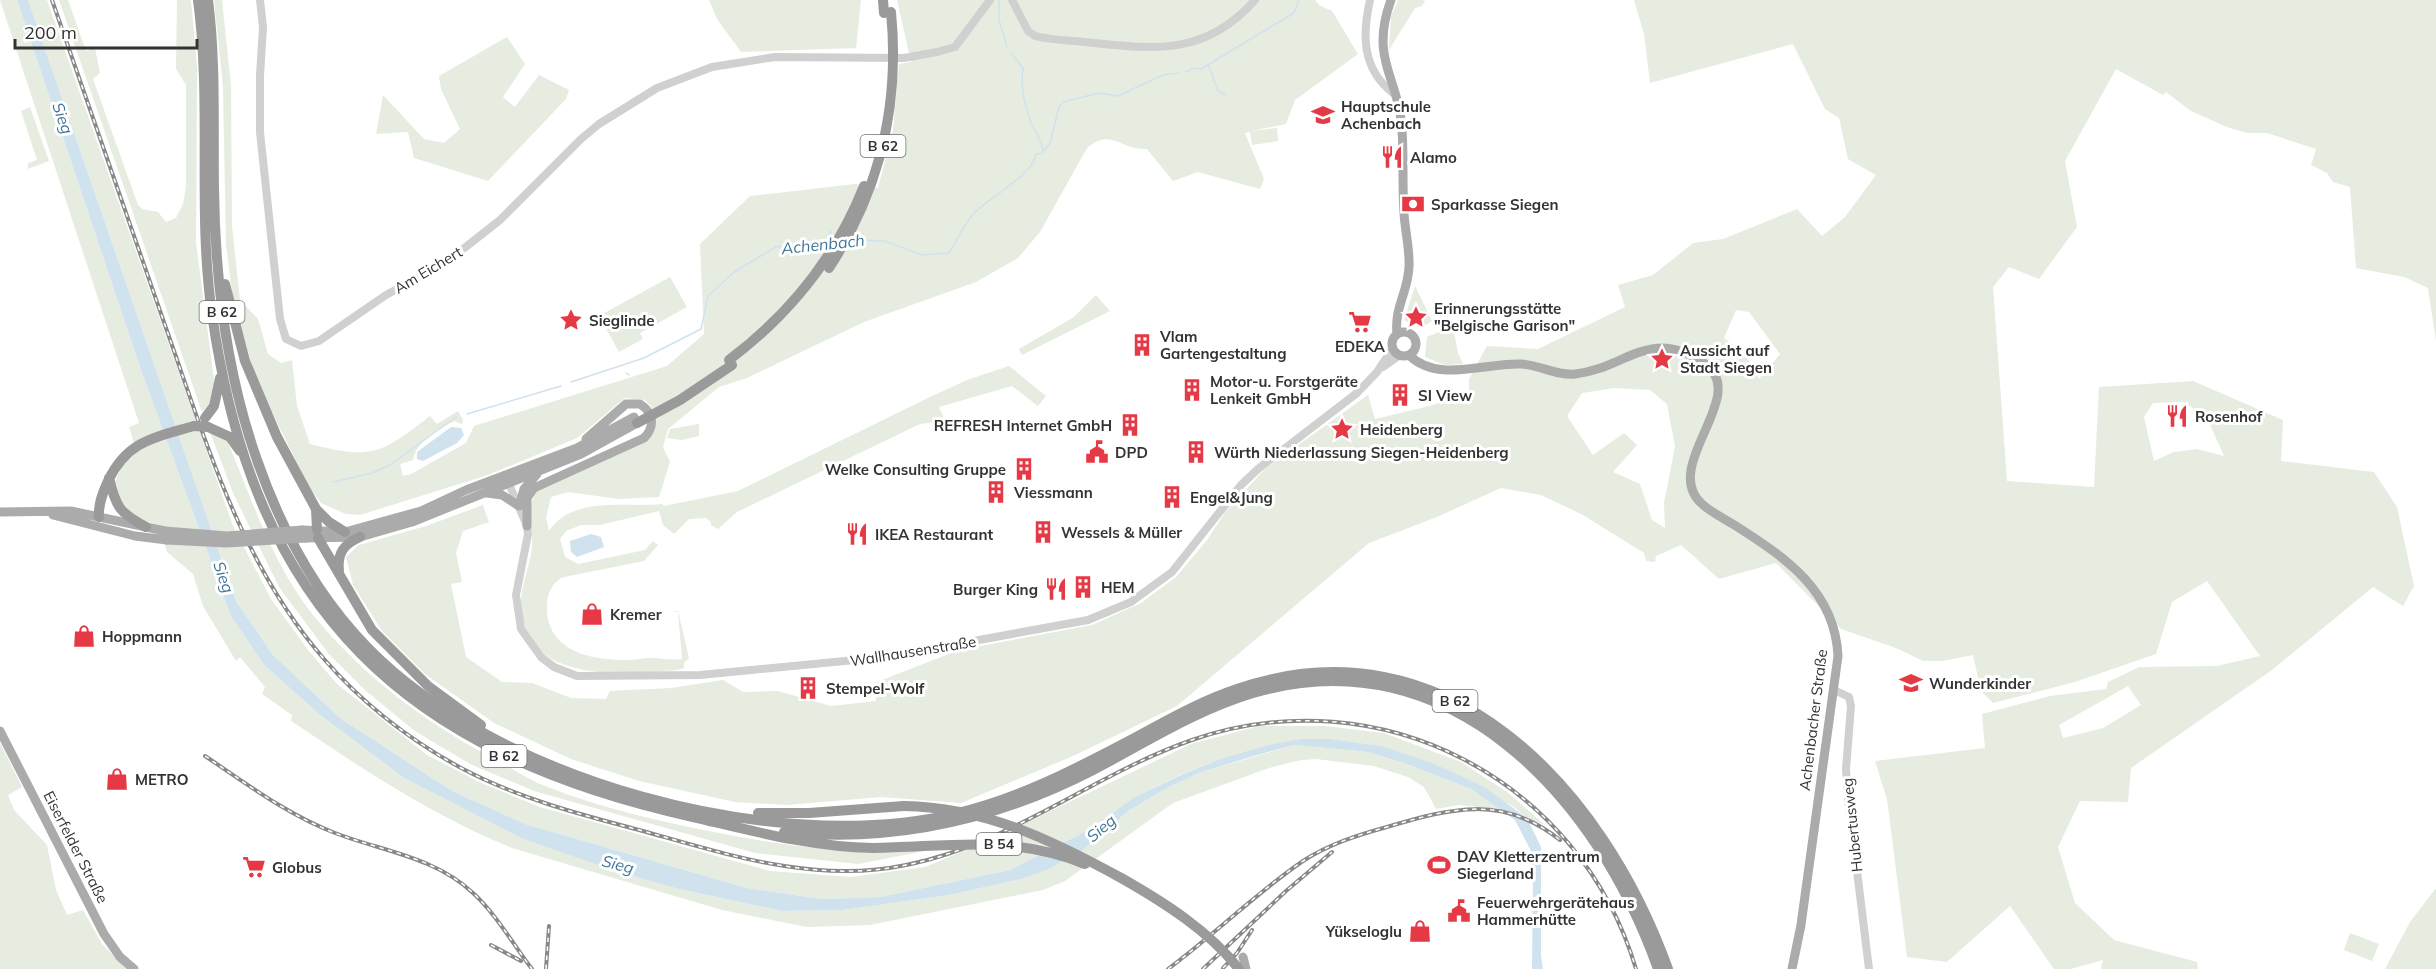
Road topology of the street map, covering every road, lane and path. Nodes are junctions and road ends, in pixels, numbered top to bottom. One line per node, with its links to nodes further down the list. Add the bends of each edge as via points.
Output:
1 (198, 0): 16 (highway, B 62, via 204,60 207,262)
2 (208, 0): 13 (highway, B 62, via 214,69)
3 (883, 0): 11 (highway, B 62)
4 (889, 0): 11 (highway, B 62)
5 (990, 0): 10 (street, Am Eichert, via 955,47 904,58 775,57 744,61 712,67 657,88 599,124 500,220 444,264 386,295 319,341 301,346 286,339 280,319 260,132)
6 (1012, 0): 7 (street, via 1028,31 1035,36 1153,49 1210,35)
7 (1256, 0)
8 (1370, 0): 12 (street, via 1365,51 1380,82)
9 (1391, 0): 12 (main road, via 1382,48)
10 (260, 1)
11 (888, 12): 17 (highway, B 62, via 879,135 858,202 833,249 800,294 759,336 703,378)
12 (1393, 93): 14 (main road, via 1402,128 1409,258 1399,304)
13 (214, 207): 26 (highway, B 62, via 226,288 245,361 277,437); 39 (highway, B 62, via 222,311 236,386 267,488 297,553 339,615 403,681 460,721)
14 (1402, 333): 15 (main road, via 1393,339); 15 (main road, via 1414,338)
15 (1404, 352): 29 (street, Wallhausenstraße, via 1258,469 1221,507 1187,556 1151,588 1110,612 1031,632 886,657 792,667 700,675 577,676 541,657 521,629 516,595 528,543); 36 (main road, Achenbacher Straße, via 1425,367 1455,370 1520,364 1575,374 1636,352 1667,348 1694,356 1707,365 1715,372 1719,388 1694,461 1693,491 1706,508 1794,566 1817,592 1837,640)
16 (221, 368): 18 (highway, B 62, via 216,400); 20 (highway, B 62)
17 (636, 420): 19 (main road, B 62); 21 (main road, B 62, via 581,454)
18 (207, 422): 20 (highway, B 62, via 230,437); 22 (highway, B 62, bridge, via 139,444 116,463)
19 (577, 448): 23 (main road, B 62); 29 (main road, via 626,404 640,404 651,415 650,430 640,441 534,488 527,498)
20 (246, 460): 41 (highway, B 62, via 277,535 315,600 360,653 415,703 476,741 535,769 608,796)
21 (542, 471): 23 (main road, B 62); 25 (main road, via 524,489)
22 (109, 478): 28 (highway, B 62, via 106,505); 30 (highway, B 62, via 117,506)
23 (507, 479): 24 (main road, B 62); 25 (street, Wallhausenstraße); 31 (main road, B 62, via 386,523)
24 (482, 494): 25 (main road, via 502,495); 34 (main road, B 62, via 412,522)
25 (519, 506): 29 (street, Wallhausenstraße)
26 (316, 509): 31 (highway, B 62); 32 (highway, B 62)
27 (0, 512): 28 (main road, via 71,511)
28 (98, 521): 30 (main road, B 62); 33 (main road, B 62)
29 (527, 526)
30 (146, 527): 33 (main road, B 62)
31 (345, 532): 32 (main road, B 62)
32 (318, 534): 33 (main road, B 62, bridge, via 226,543); 34 (main road, B 62); 35 (highway, B 62)
33 (166, 536)
34 (360, 537): 35 (highway, B 62, via 343,549)
35 (340, 574): 39 (highway, B 62, via 372,630 428,686 472,720)
36 (1834, 690): 49 (main road, Achenbacher Straße); 50 (street, Hubertusweg, via 1849,697 1851,706 1846,769)
37 (0, 731): 44 (main road, Eiserfelder Straße, via 104,934)
38 (1126, 747): 40 (highway, B 62, via 1037,786 933,818 830,825); 41 (highway, B 62, via 1043,793 990,814 941,827 838,836); 47 (highway, B 62, via 1222,704 1289,685 1358,683 1401,691 1442,705 1473,720 1516,751 1574,813 1617,876); 48 (highway, B 62, via 1218,696 1287,677 1359,675 1403,682 1446,697 1515,738 1581,808 1624,872)
39 (539, 760): 40 (highway, B 62, via 628,791)
40 (727, 814): 42 (highway, B 54, bridge, via 904,806 969,813 1022,829 1094,861)
41 (713, 822): 42 (highway, B 54, bridge, via 797,841 873,848 956,843 1008,845 1066,857)
42 (1120, 878): 45 (highway, B 54, bridge, via 1193,926)
43 (1243, 957): 46 (main road)
44 (134, 969)
45 (1239, 969)
46 (1246, 969)
47 (1658, 969)
48 (1668, 969)
49 (1792, 969)
50 (1869, 969)

